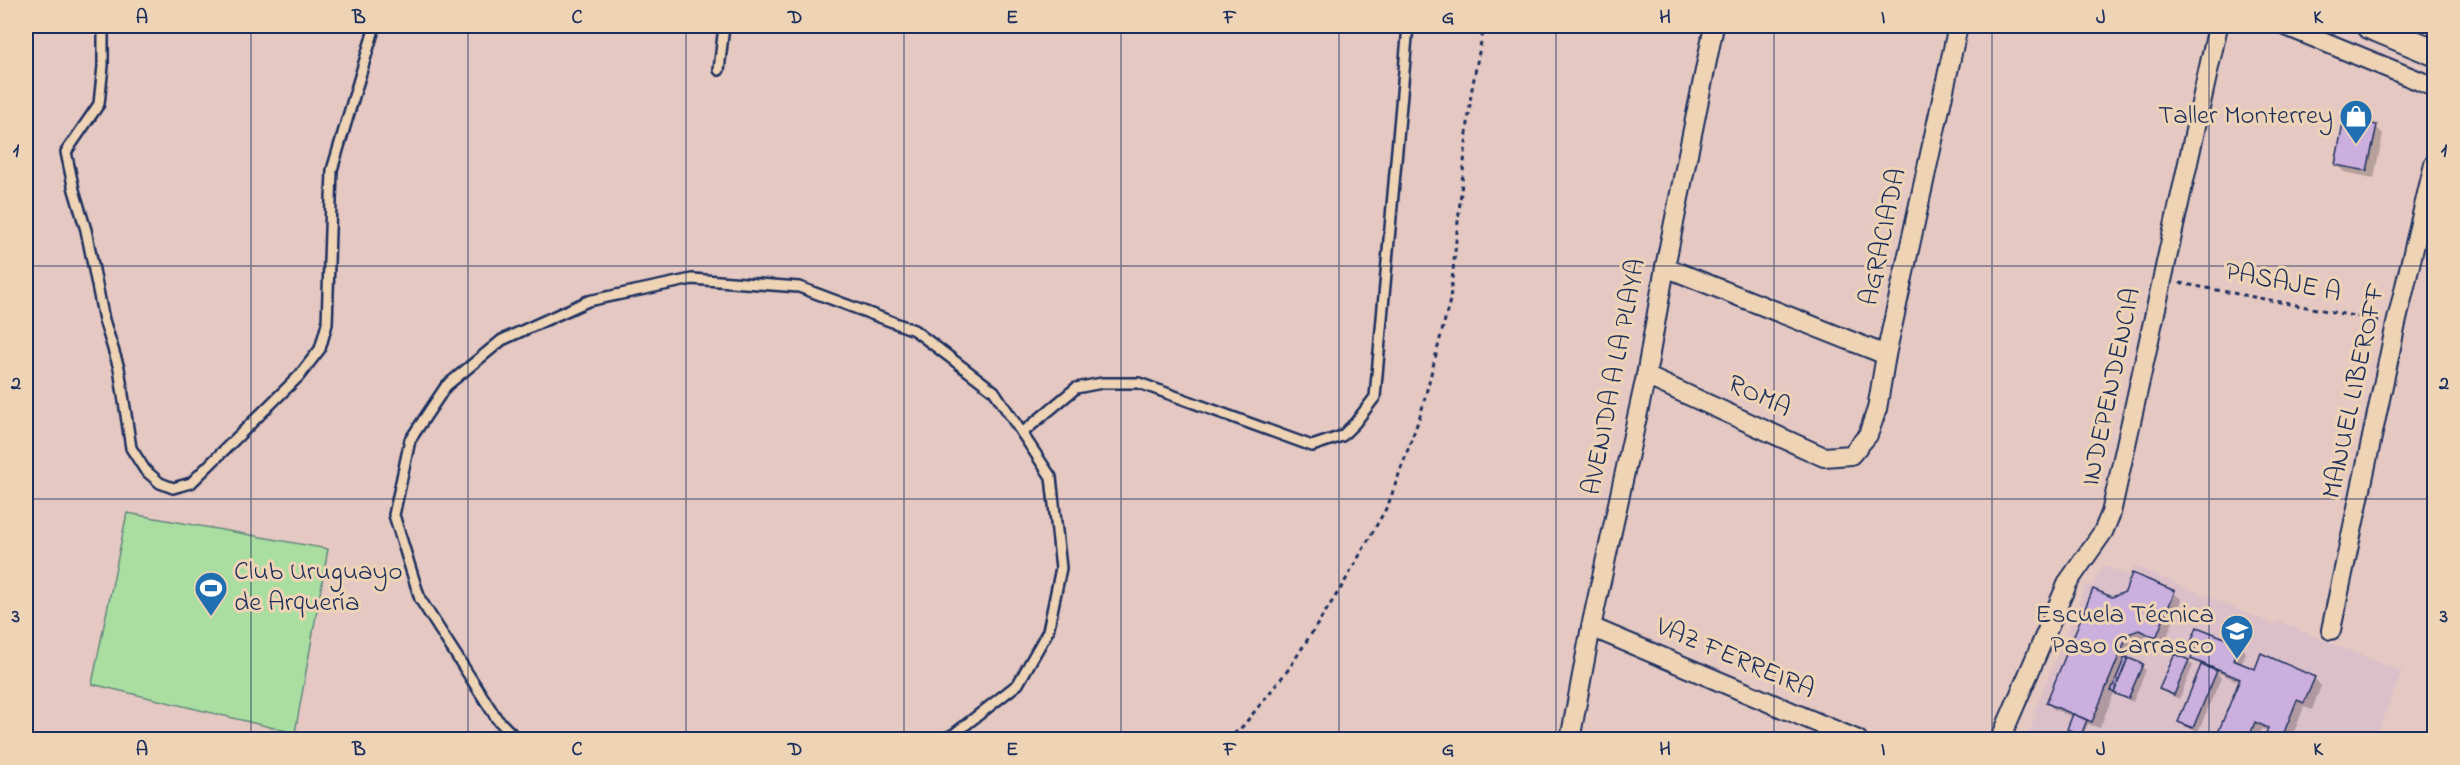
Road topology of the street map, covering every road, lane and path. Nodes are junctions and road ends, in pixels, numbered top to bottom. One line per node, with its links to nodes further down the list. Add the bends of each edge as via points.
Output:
1 (103, 26): 2 (lane, via 104,66 99,104 66,152 104,320 119,368 131,448 145,470 159,483 173,488 191,483 320,349 327,324 332,170)
2 (375, 26)
3 (724, 26): 12 (lane)
4 (1408, 26): 20 (lane, via 1375,397 1355,423 1342,436 1312,446 1139,383 1102,383 1076,388)
5 (1484, 26): 26 (path, via 1471,94 1450,300 1421,413 1388,505 1344,583 1288,669 1243,726)
6 (1714, 26): 15 (street, AVENIDA A LA PLAYA)
7 (1958, 26): 18 (street, AGRACIADA)
8 (2218, 26): 16 (street, INDEPENDENCIA)
9 (2286, 26): 13 (street)
10 (2371, 26): 11 (main road)
11 (2434, 52)
12 (719, 69)
13 (2434, 87)
14 (2434, 164): 17 (street, MANUEL LIBEROFF)
15 (1665, 267): 18 (street); 19 (street, AVENIDA A LA PLAYA)
16 (2163, 279): 17 (path, PASAJE A); 29 (street, INDEPENDENCIA, via 2111,513 2103,532 2068,582)
17 (2396, 324): 23 (street, MANUEL LIBEROFF)
18 (1886, 355): 21 (street, AGRACIADA, via 1877,409 1868,435)
19 (1646, 376): 21 (street, ROMA, via 1824,457); 22 (street, AVENIDA A LA PLAYA)
20 (1022, 433): 24 (lane, via 994,391 914,330 800,287 692,279 588,301 502,340 446,386 410,440 394,515 420,599 497,719); 25 (lane, via 1051,477 1061,568 1048,631 1018,684)
21 (1851, 455)
22 (1591, 627): 27 (street, AVENIDA A LA PLAYA); 28 (street, VAZ FERREIRA)
23 (2331, 630)
24 (518, 740)
25 (941, 740)
26 (1227, 740)
27 (1570, 740)
28 (1858, 740)
29 (2000, 740)

